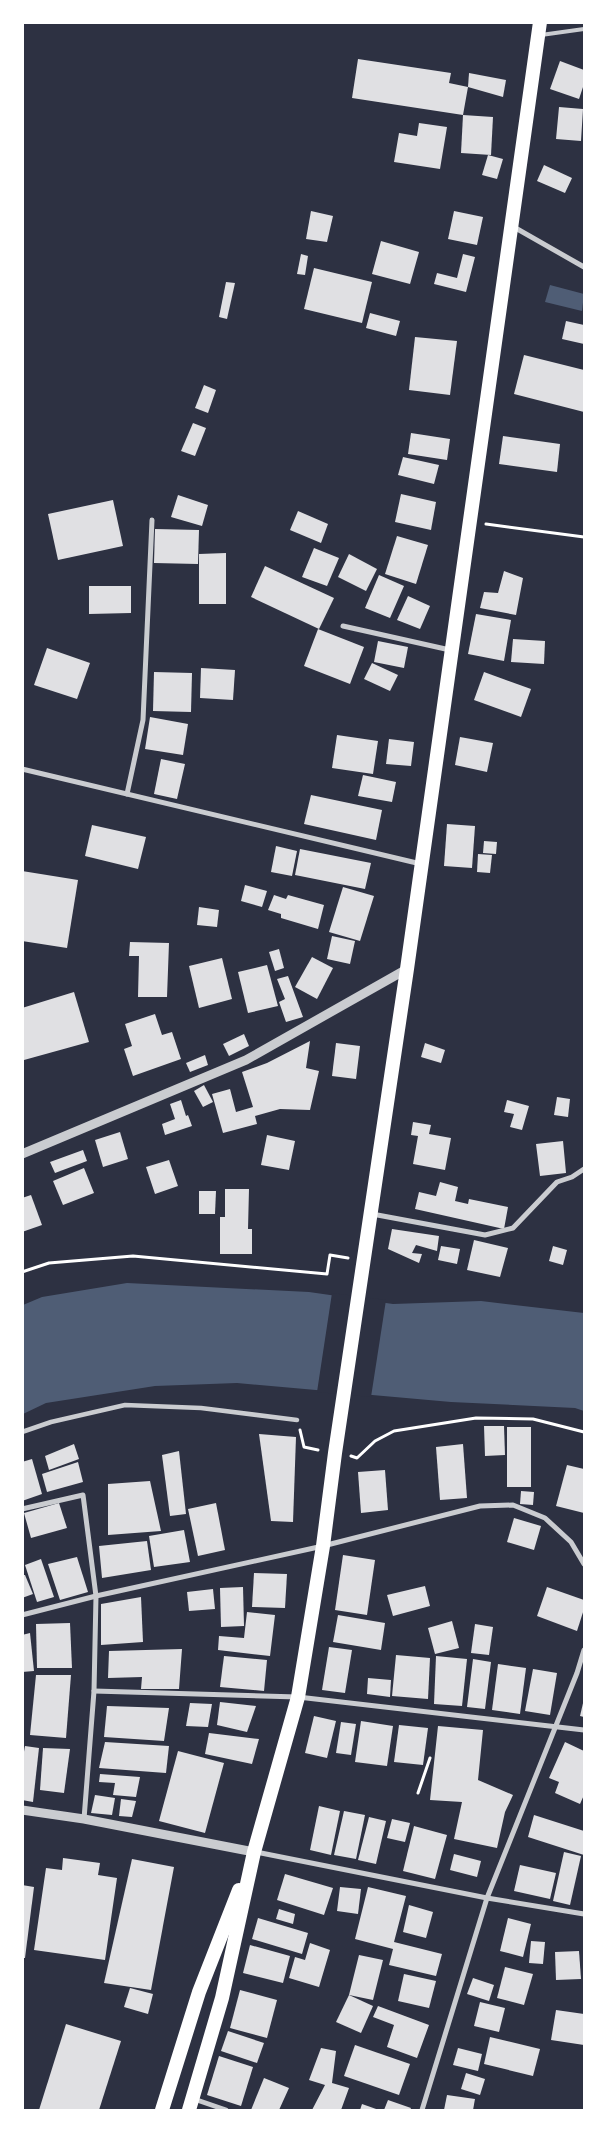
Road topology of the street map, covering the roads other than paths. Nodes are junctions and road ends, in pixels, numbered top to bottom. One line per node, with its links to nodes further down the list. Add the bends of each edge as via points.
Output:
1 (539, 29): 2 (lane); 3 (highway)
2 (584, 29)
3 (511, 226): 4 (street); 7 (highway)
4 (584, 267)
5 (152, 520): 9 (street, via 143,720)
6 (343, 626): 7 (street)
7 (451, 650): 10 (highway)
8 (22, 769): 9 (street)
9 (127, 794): 10 (street)
10 (421, 864): 11 (highway)
11 (407, 969): 12 (street, via 246,1060); 14 (highway)
12 (22, 1154)
13 (584, 1169): 14 (street, via 557,1182 512,1228 485,1235)
14 (371, 1214): 18 (highway)
15 (297, 1420): 16 (street, via 201,1408 125,1406 51,1422)
16 (22, 1432)
17 (22, 1509): 20 (street, via 83,1495)
18 (323, 1546): 19 (street, via 480,1506 513,1505 545,1518 571,1542); 20 (street); 24 (highway)
19 (584, 1564)
20 (96, 1596): 21 (street); 23 (street)
21 (22, 1615)
22 (584, 1650): 25 (street)
23 (94, 1691): 24 (street); 28 (street)
24 (298, 1696): 25 (street); 29 (highway)
25 (556, 1726): 26 (street); 30 (street)
26 (584, 1730)
27 (22, 1810): 28 (street)
28 (84, 1819): 29 (street)
29 (254, 1852): 30 (street); 32 (highway, via 222,1998); 33 (highway, via 199,1992)
30 (486, 1898): 31 (street); 35 (street)
31 (584, 1914)
32 (191, 2104): 34 (street)
33 (162, 2110)
34 (226, 2110)
35 (422, 2110)

